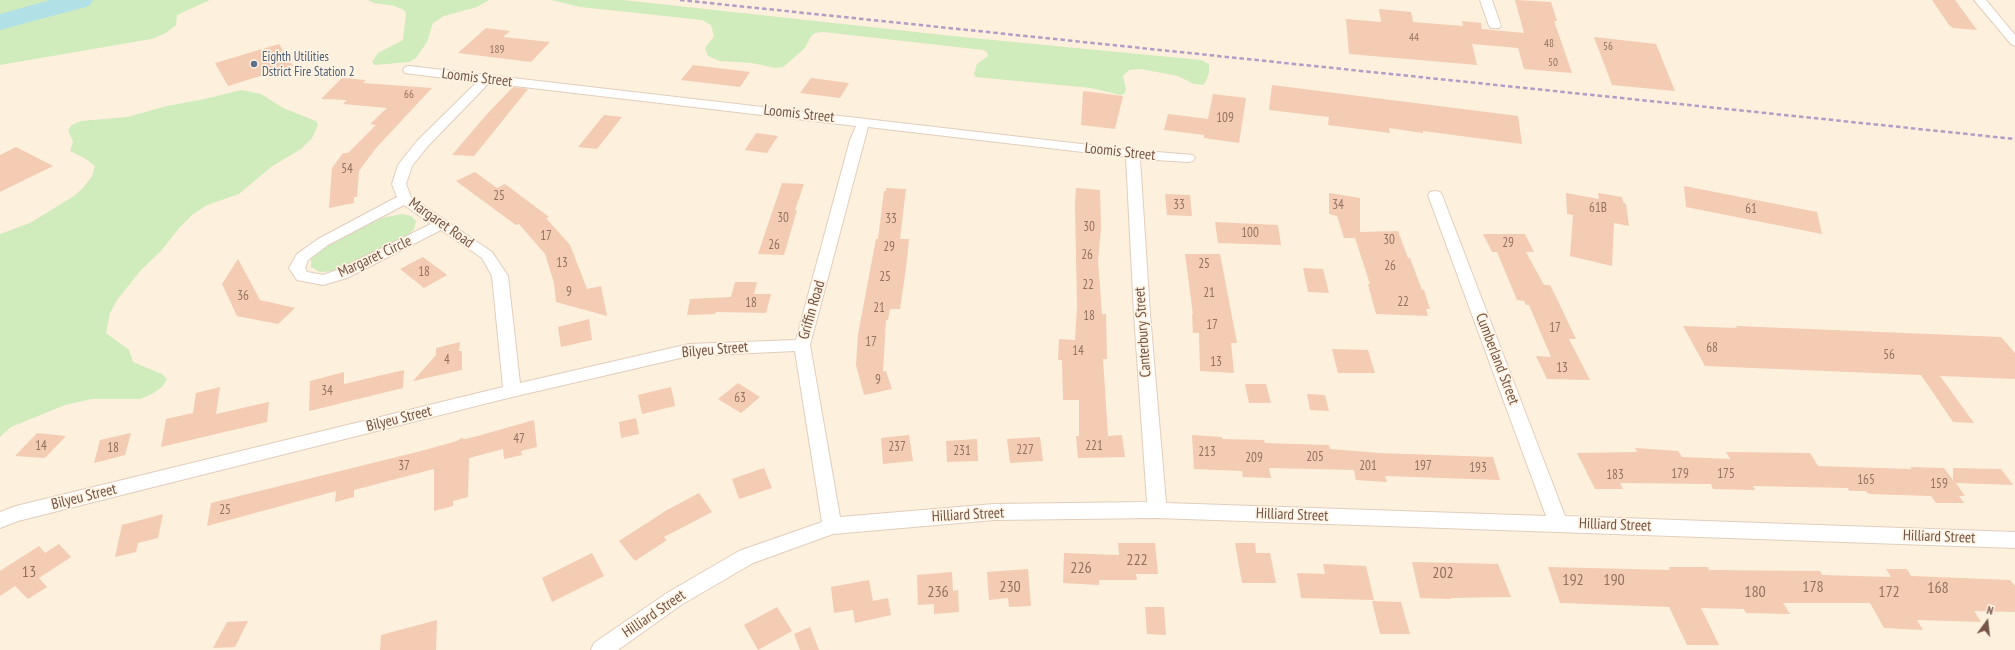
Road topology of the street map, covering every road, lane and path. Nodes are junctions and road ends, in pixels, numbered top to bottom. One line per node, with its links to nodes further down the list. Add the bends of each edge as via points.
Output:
1 (1486, 0): 3 (street)
2 (1980, 0): 4 (street)
3 (1496, 26)
4 (2015, 42)
5 (409, 70): 6 (street, Loomis Street)
6 (486, 79): 7 (street, Loomis Street); 11 (street, Margaret Road, via 422,144 405,165 399,184)
7 (864, 122): 8 (street, Loomis Street); 13 (street, Griffin Road)
8 (1133, 154): 9 (street, Loomis Street); 15 (street, Canterbury Street)
9 (1188, 158)
10 (1435, 195): 17 (street, Cumberland Street)
11 (405, 198): 12 (street, Margaret Road); 12 (street, Margaret Circle, via 323,242 302,257 297,268 302,276 323,280 342,274)
12 (442, 224): 14 (street, Margaret Road, via 487,255 500,276)
13 (802, 345): 14 (street, Bilyeu Street, via 689,350); 18 (street, Griffin Road)
14 (512, 391): 16 (street, Bilyeu Street)
15 (1157, 510): 17 (street, Hilliard Street); 18 (street, Hilliard Street, via 994,512)
16 (0, 520)
17 (1558, 523): 19 (street, Hilliard Street)
18 (832, 526): 20 (street, Hilliard Street, via 746,557 674,599)
19 (2015, 540)
20 (601, 650)

